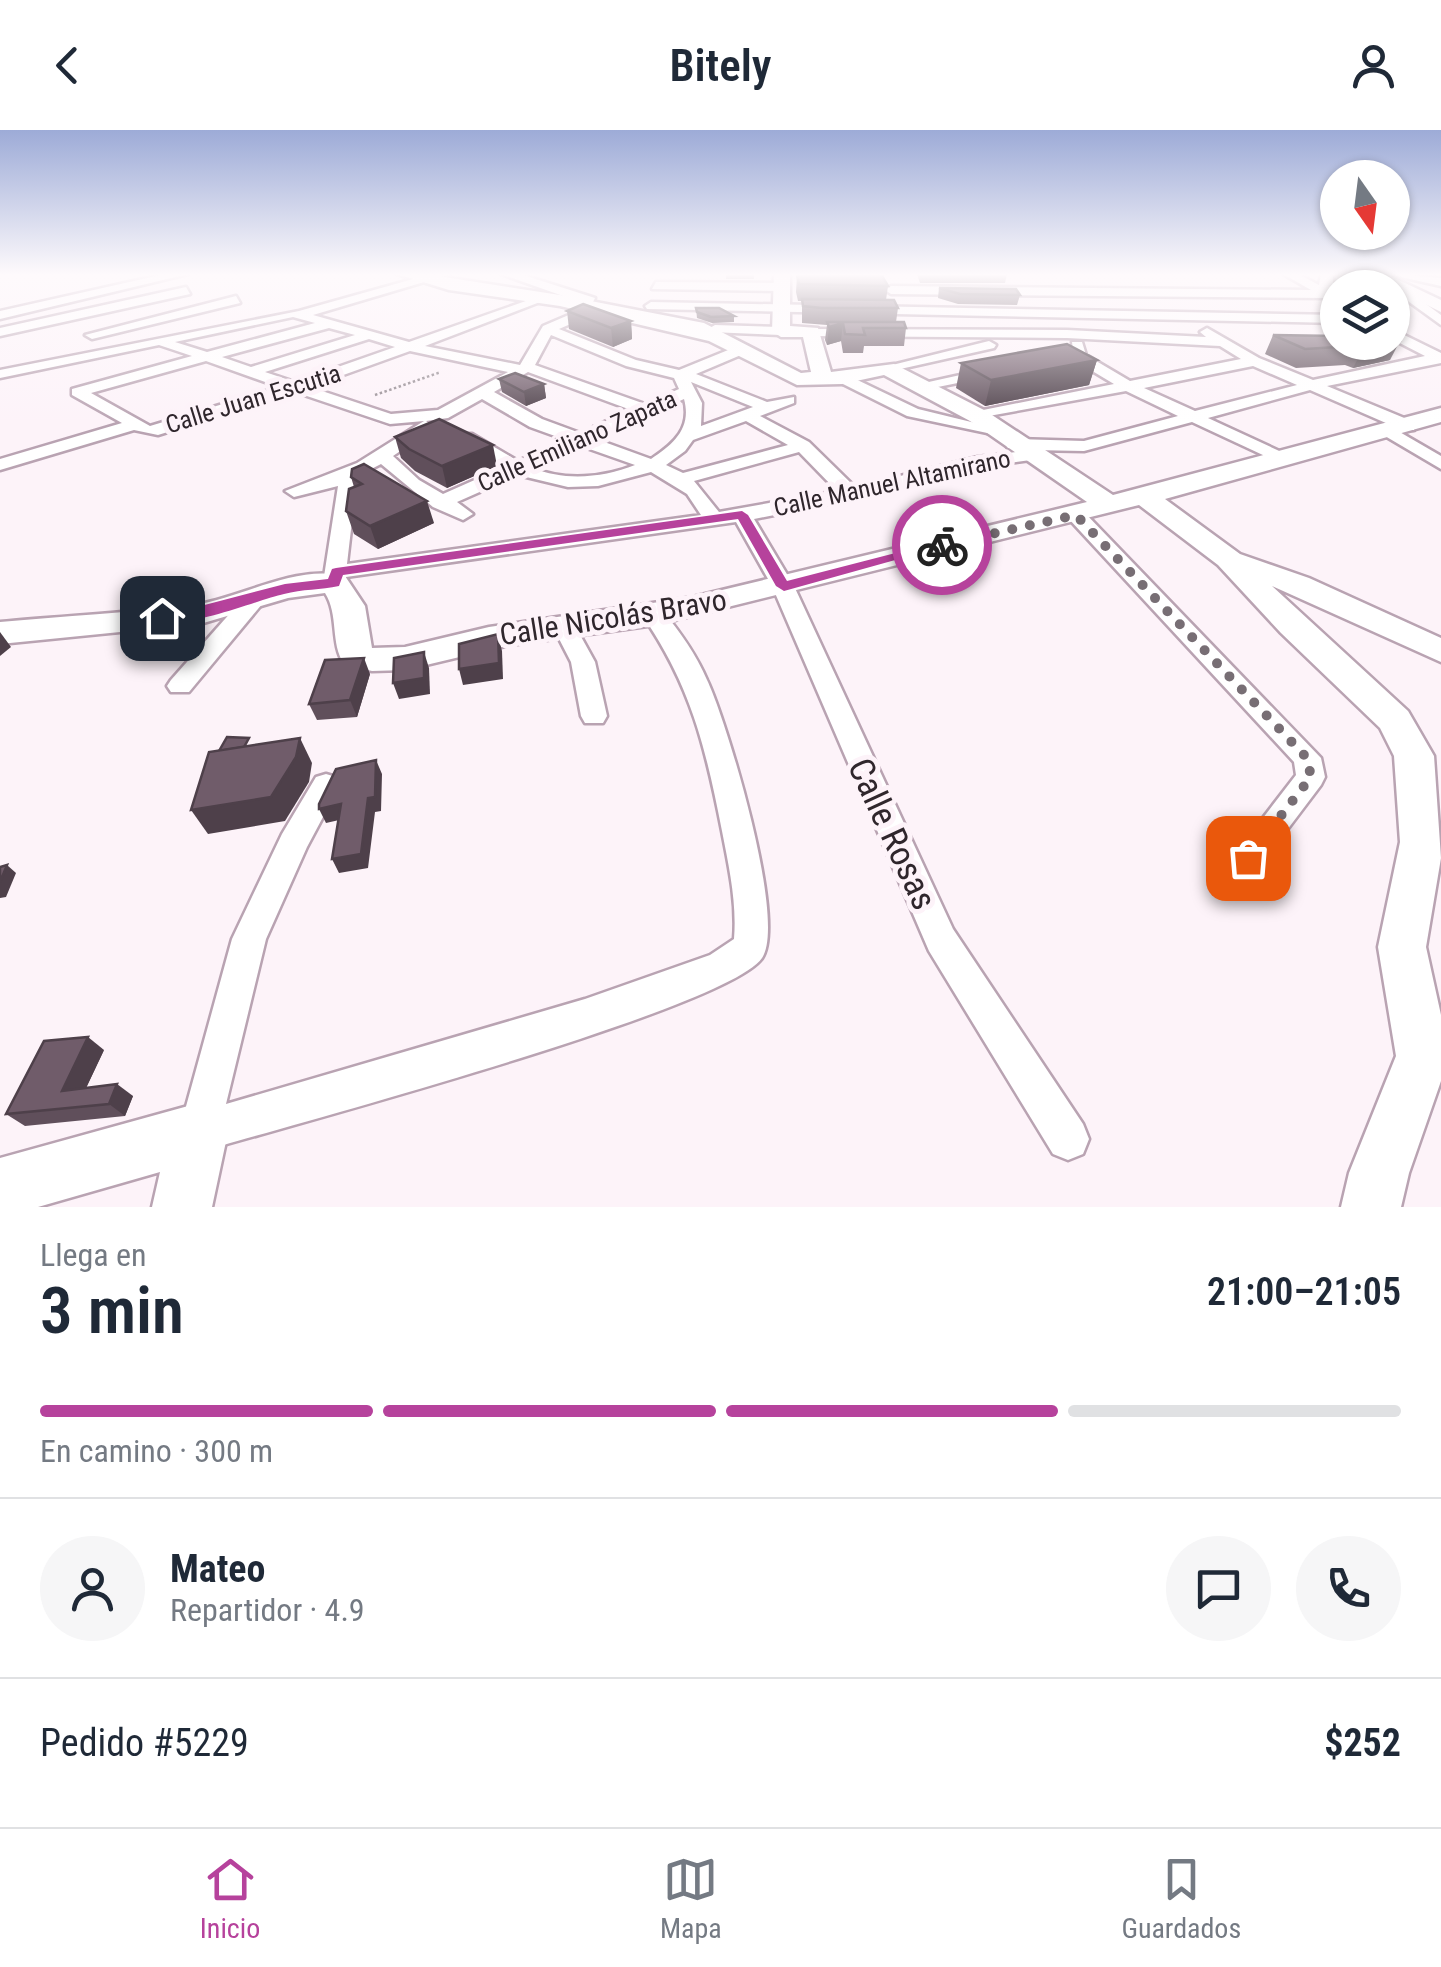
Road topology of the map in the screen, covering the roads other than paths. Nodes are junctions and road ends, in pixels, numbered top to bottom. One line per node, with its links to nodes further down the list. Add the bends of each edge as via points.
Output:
1 (38, 324): 17 (street)
2 (77, 324): 22 (street)
3 (136, 324): 22 (street)
4 (231, 324): 24 (street)
5 (330, 324): 23 (street); 35 (street)
6 (469, 324): 28 (street, Calle Juan Escutia)
7 (555, 324): 13 (street)
8 (665, 324): 14 (street)
9 (781, 324): 16 (street)
10 (931, 324): 19 (street)
11 (1059, 324): 21 (street)
12 (1198, 324): 26 (street)
13 (548, 328): 39 (street); 45 (street)
14 (682, 328): 15 (street); 32 (street)
15 (715, 329): 16 (street)
16 (781, 331): 18 (street)
17 (0, 332)
18 (811, 332): 19 (street); 44 (street)
19 (948, 334): 20 (street); 31 (street)
20 (1024, 334): 21 (street); 31 (street)
21 (1067, 334): 26 (street); 34 (street)
22 (92, 335): 33 (street)
23 (369, 335): 28 (street); 42 (street)
24 (163, 342): 33 (street); 35 (street)
25 (1410, 343): 30 (street)
26 (1222, 344): 27 (street); 38 (street)
27 (1263, 346)
28 (411, 347): 39 (street); 49 (street, Calle Juan Escutia)
29 (1410, 347): 30 (street)
30 (1418, 347): 36 (street)
31 (975, 348): 40 (street)
32 (743, 350): 44 (street, via 776,371); 45 (street, Calle Emiliano Zapata)
33 (118, 352): 43 (street)
34 (1080, 357): 37 (street); 46 (street)
35 (204, 358): 42 (street); 58 (street, via 76,392)
36 (1439, 359): 48 (street, Calle Manuel Altamirano)
37 (1060, 360)
38 (1254, 362): 46 (street); 48 (street)
39 (524, 368): 50 (street); 53 (street)
40 (887, 368): 44 (street); 47 (street)
41 (1001, 371): 47 (street)
42 (246, 373): 49 (street)
43 (0, 374)
44 (833, 380): 61 (street, via 913,413)
45 (685, 382): 52 (street, via 707,381); 53 (street, Calle Emiliano Zapata); 60 (street, via 695,423)
46 (1126, 384): 56 (street); 61 (street)
47 (923, 385): 61 (street)
48 (1313, 385): 56 (street, Calle Manuel Altamirano); 59 (street)
49 (296, 388): 57 (street, via 405,421); 58 (street, Calle Juan Escutia)
50 (482, 392): 57 (street); 63 (street)
51 (788, 400): 52 (street)
52 (768, 408): 54 (street)
53 (648, 410): 63 (street, Calle Emiliano Zapata)
54 (747, 415): 60 (street); 64 (street)
55 (1440, 416): 59 (street, Calle Nicolás Bravo)
56 (1197, 417): 61 (street, Calle Manuel Altamirano, via 1084,446); 66 (street)
57 (436, 419): 65 (street); 70 (street)
58 (143, 428): 62 (street); 68 (street, Calle Juan Escutia)
59 (1400, 429): 66 (street, Calle Nicolás Bravo); 67 (street)
60 (690, 436): 69 (street)
61 (1005, 436): 74 (street, Calle Manuel Altamirano, via 978,462); 77 (street)
62 (171, 439)
63 (578, 440): 69 (street); 70 (street, Calle Emiliano Zapata)
64 (804, 446): 72 (street); 74 (street)
65 (384, 457): 71 (street); 76 (street)
66 (1282, 459): 75 (street, Calle Nicolás Bravo)
67 (1441, 464)
68 (0, 465)
69 (653, 467): 70 (street, via 570,482); 72 (street)
70 (519, 468): 76 (street, Calle Emiliano Zapata)
71 (342, 478): 73 (street); 82 (street, Calle Nicolás Bravo)
72 (682, 479): 80 (street, Calle Rosas)
73 (294, 490)
74 (850, 494): 80 (street, Calle Manuel Altamirano)
75 (1145, 497): 77 (street, Calle Nicolás Bravo); 81 (street)
76 (440, 502): 78 (street)
77 (1111, 506): 79 (street, Calle Nicolás Bravo)
78 (464, 514)
79 (1076, 515): 83 (street, Calle Nicolás Bravo); 93 (street, via 1307,758 1311,777)
80 (728, 517): 82 (street, Calle Manuel Altamirano); 83 (street, Calle Rosas)
81 (1229, 559): 88 (street); 92 (street, via 1396,720 1414,756)
82 (335, 577): 84 (street, Calle Manuel Altamirano); 86 (street, Calle Nicolás Bravo, via 349,606 352,651 363,659)
83 (784, 586): 85 (street, Calle Nicolás Bravo); 95 (street, Calle Rosas, via 941,940)
84 (256, 598): 87 (street, Calle Manuel Altamirano, via 200,614); 89 (street)
85 (654, 615): 86 (street, Calle Nicolás Bravo); 94 (street, via 697,679 727,783 751,915 752,946 740,961 502,1044)
86 (566, 629): 90 (street, via 582,662)
87 (0, 632)
88 (1441, 651)
89 (180, 686)
90 (594, 716)
91 (326, 786): 94 (street, via 249,939)
92 (1431, 845): 98 (street, via 1402,947 1424,1056)
93 (1248, 858)
94 (199, 1132): 96 (street); 97 (street)
95 (1068, 1138)
96 (0, 1188)
97 (182, 1207)
98 (1371, 1207)

